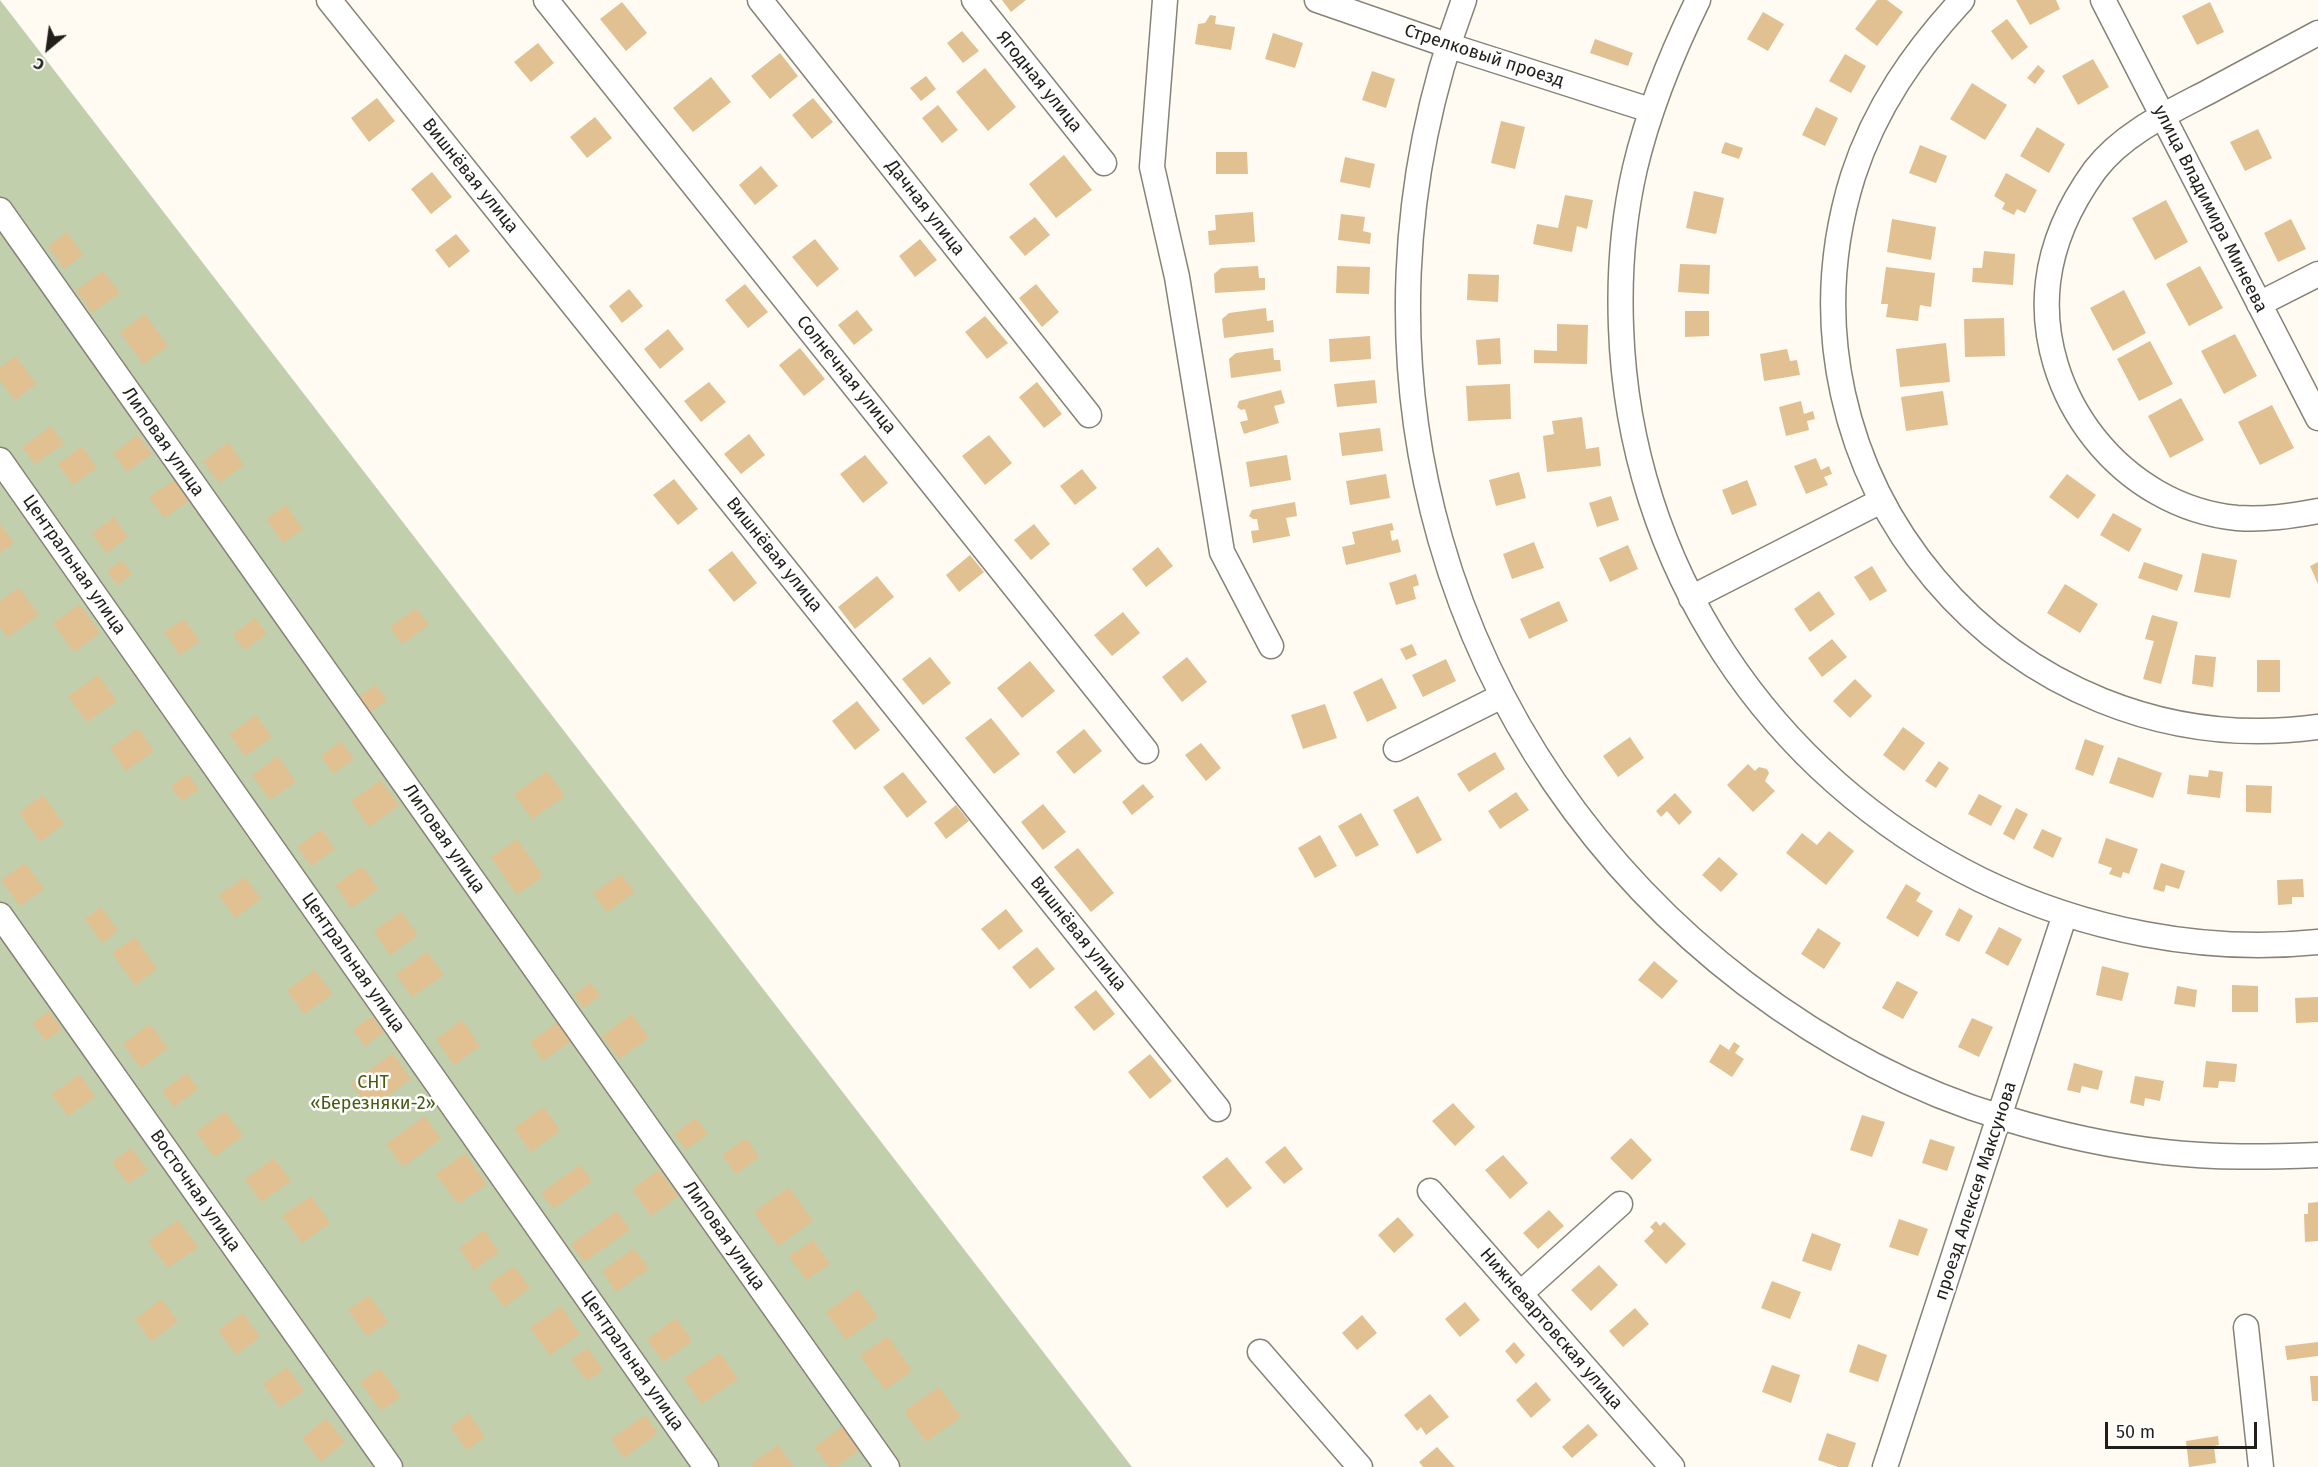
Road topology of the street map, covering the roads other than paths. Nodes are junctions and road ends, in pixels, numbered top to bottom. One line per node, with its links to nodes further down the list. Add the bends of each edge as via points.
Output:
1 (329, 0): 33 (street, Вишнёвая улица)
2 (546, 0): 29 (street, Солнечная улица)
3 (760, 0): 19 (street, Дачная улица)
4 (974, 0): 15 (street, Ягодная улица)
5 (1165, 0): 25 (street, via 1152,167 1177,277 1222,552)
6 (1317, 0): 12 (street, Стрелковый проезд)
7 (1464, 0): 12 (street)
8 (1698, 0): 13 (street, via 1672,52)
9 (1962, 0): 22 (street, via 1908,63 1887,99 1853,176 1839,237 1833,299 1840,382 1863,462)
10 (2103, 0): 14 (street, улица Владимира Минеева)
11 (2318, 33): 14 (street)
12 (1447, 45): 13 (street, Стрелковый проезд); 26 (street, via 1426,126 1412,209 1407,292 1410,376 1421,459 1440,540 1467,619)
13 (1650, 110): 24 (street, via 1634,171 1624,233 1622,358 1630,420 1645,482 1665,541)
14 (2163, 116): 18 (street, улица Владимира Минеева); 23 (street, via 2127,139 2097,168 2073,202 2057,241 2048,282 2047,323 2070,403 2093,438 2122,468 2157,492 2195,509 2236,518 2277,518)
15 (1104, 163)
16 (0, 210): 43 (street, Липовая улица)
17 (2318, 274): 18 (street)
18 (2259, 304): 20 (street, улица Владимира Минеева)
19 (1089, 415)
20 (2318, 418)
21 (0, 460): 42 (street, Центральная улица)
22 (1881, 501): 24 (street); 27 (street, via 1926,571 1954,602 1993,637 2053,678 2120,708 2170,722 2254,732)
23 (2318, 511)
24 (1691, 598): 30 (street, via 1759,703 1847,793 1950,864)
25 (1270, 646)
26 (1502, 696): 28 (street); 34 (street, via 1544,768 1593,836 1648,899 1709,956 1776,1007 1847,1051 1922,1088)
27 (2318, 728)
28 (1396, 750)
29 (1146, 751)
30 (2065, 914): 32 (street, via 2188,941 2250,945); 34 (street, проезд Алексея Максунова)
31 (0, 915): 41 (street, Восточная улица)
32 (2318, 942)
33 (1218, 1109)
34 (2000, 1117): 35 (street, via 2081,1139 2164,1152 2247,1158); 46 (street, проезд Алексея Максунова)
35 (2318, 1155)
36 (1430, 1191): 38 (street, Нижневартовская улица)
37 (1620, 1204): 38 (street)
38 (1520, 1294): 45 (street, Нижневартовская улица)
39 (2246, 1327): 47 (street)
40 (1260, 1352): 44 (street)
41 (390, 1467)
42 (706, 1467)
43 (887, 1467)
44 (1360, 1467)
45 (1672, 1467)
46 (1885, 1467)
47 (2261, 1467)

